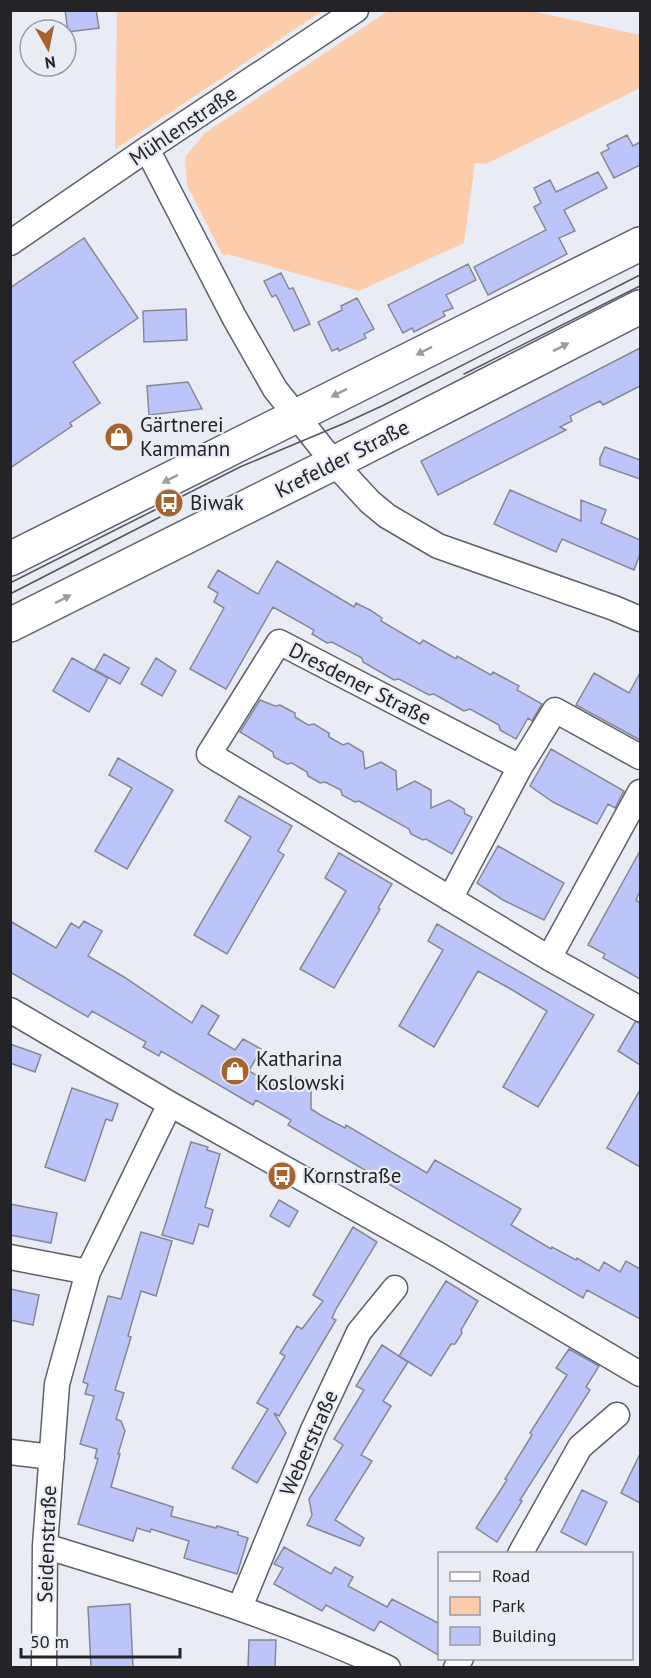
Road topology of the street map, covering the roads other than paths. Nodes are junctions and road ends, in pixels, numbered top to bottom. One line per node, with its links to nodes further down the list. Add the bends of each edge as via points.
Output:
1 (356, 10): 2 (street, Mühlenstraße)
2 (147, 149): 3 (street, Mühlenstraße); 6 (street, via 240,328 275,389)
3 (10, 243)
4 (640, 244): 6 (main road, one-way to 6)
5 (640, 307): 7 (main road, Krefelder Straße, one-way to 5)
6 (297, 415): 7 (street); 8 (main road, one-way to 8)
7 (334, 463): 9 (street, via 387,516 438,546); 10 (main road, Krefelder Straße, one-way to 7)
8 (10, 559)
9 (640, 619)
10 (10, 625)
11 (640, 757): 12 (street, via 555,710)
12 (520, 767): 14 (street); 14 (street, Dresdener Straße, via 279,642 209,754)
13 (640, 792): 15 (street)
14 (450, 899): 15 (street, Dresdener Straße)
15 (549, 958): 16 (street, Dresdener Straße)
16 (640, 1009)
17 (10, 1010): 18 (street)
18 (170, 1104): 20 (street, Seidenstraße); 22 (street)
19 (10, 1257): 20 (street)
20 (88, 1272): 25 (street, Seidenstraße, via 57,1384)
21 (395, 1288): 28 (street, Weberstraße, via 359,1332 313,1430)
22 (640, 1374)
23 (617, 1415): 27 (street, via 580,1447)
24 (10, 1452): 25 (street, Seidenstraße)
25 (52, 1457): 26 (street, Seidenstraße)
26 (45, 1546): 28 (street); 29 (street, Seidenstraße)
27 (521, 1552)
28 (240, 1607): 30 (street)
29 (44, 1668)
30 (388, 1668)

